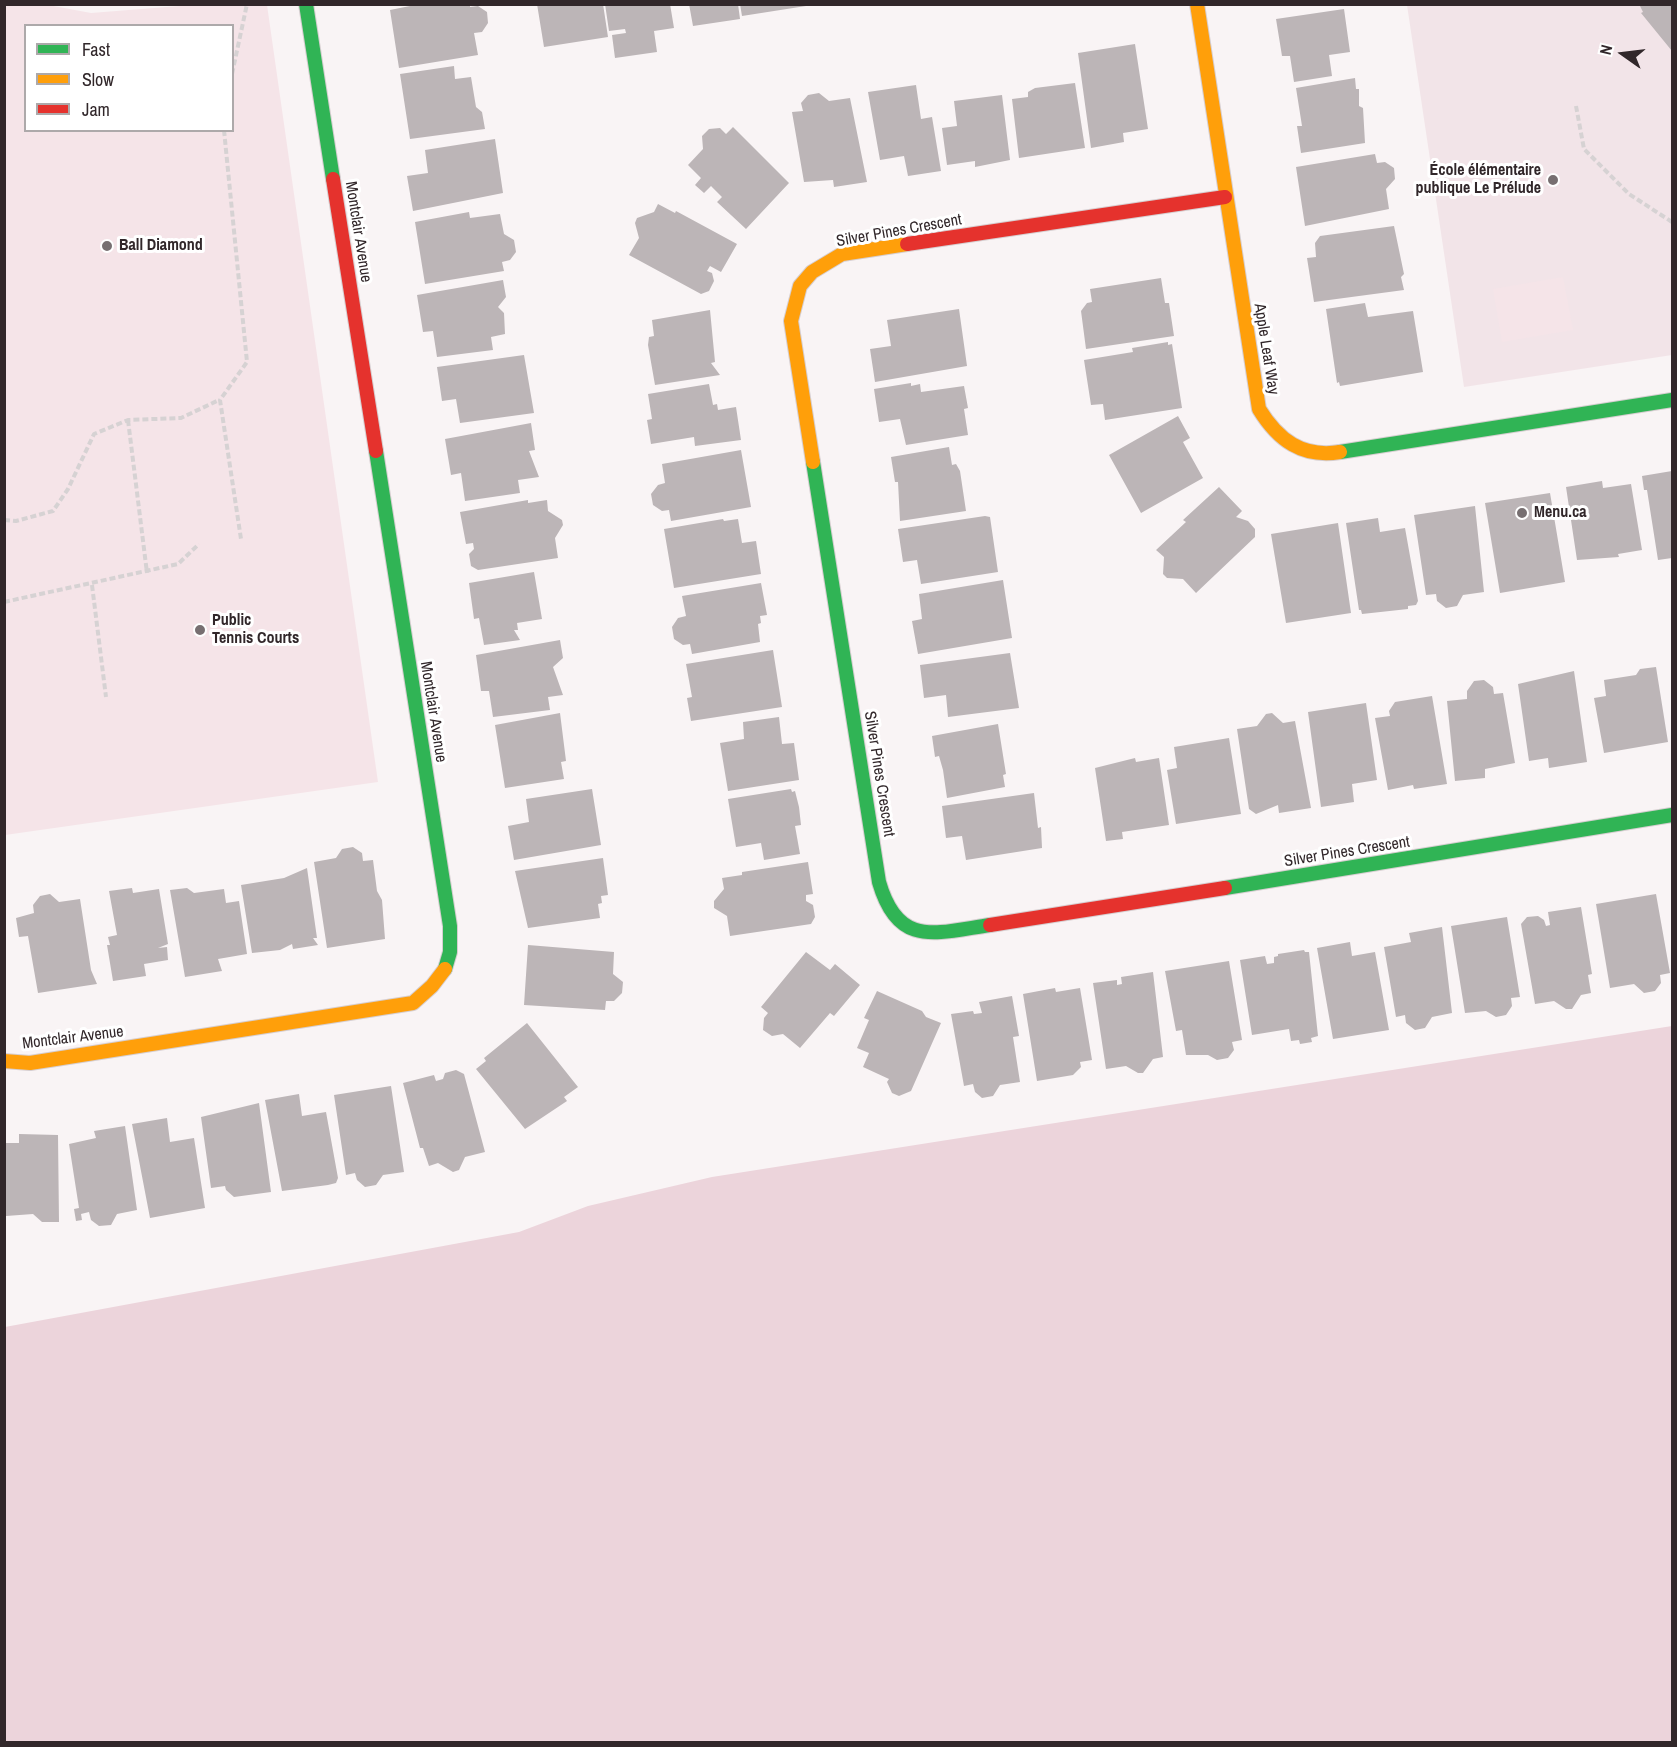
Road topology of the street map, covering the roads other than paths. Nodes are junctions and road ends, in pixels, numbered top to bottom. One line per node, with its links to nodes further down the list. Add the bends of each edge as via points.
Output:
1 (306, 4): 6 (street, Montclair Avenue, via 450,926 449,963 436,984 413,1003 30,1063)
2 (1197, 4): 3 (street, Apple Leaf Way)
3 (1225, 197): 4 (street, Apple Leaf Way, via 1259,410 1273,434 1291,445 1307,452 1331,453); 5 (street, Silver Pines Crescent, via 842,254 814,268 795,296 791,321 879,882 887,911 902,924 930,934)
4 (1672, 400)
5 (1672, 815)
6 (4, 1061)

